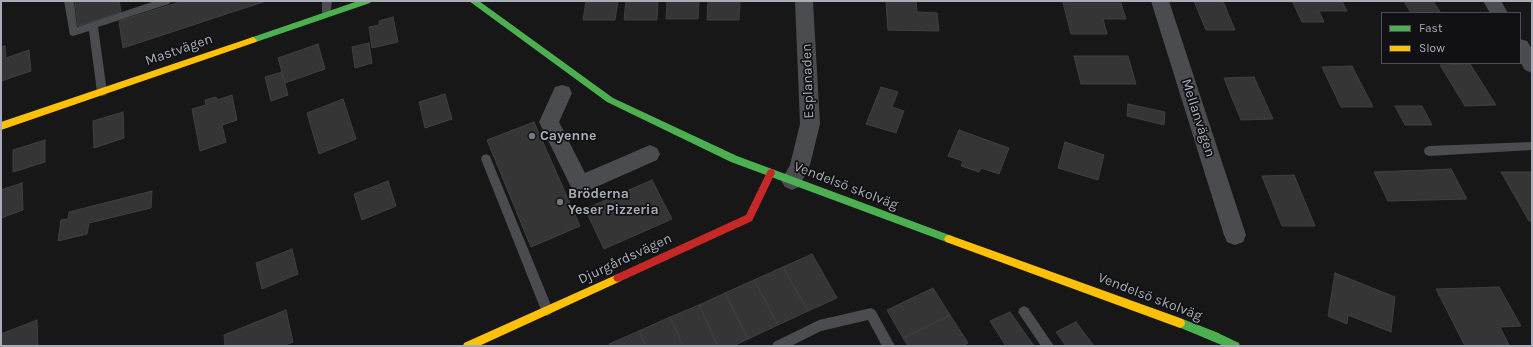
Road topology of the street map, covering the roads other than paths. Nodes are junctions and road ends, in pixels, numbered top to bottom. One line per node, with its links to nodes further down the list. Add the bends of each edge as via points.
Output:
1 (69, 1): 11 (lane, via 73,32)
2 (166, 1): 11 (lane)
3 (327, 1): 10 (lane)
4 (367, 1): 10 (street, Mastvägen)
5 (473, 1): 21 (street, Vendelsö skolväg, via 610,100 734,159)
6 (804, 1): 22 (street, Esplanaden, via 810,124 800,165)
7 (1160, 1): 23 (street, Mellanvägen)
8 (1492, 1): 9 (street)
9 (1498, 12)
10 (326, 14): 14 (street, Mastvägen)
11 (93, 25): 14 (lane)
12 (1521, 48): 13 (street)
13 (1532, 65)
14 (102, 92): 16 (street, Mastvägen)
15 (562, 93): 19 (street, via 549,122 580,186)
16 (1, 126)
17 (1532, 146): 18 (lane)
18 (1429, 151)
19 (650, 154)
20 (486, 159): 24 (lane)
21 (771, 173): 22 (street, Vendelsö skolväg); 24 (street, Djurgårdsvägen, via 748,218)
22 (792, 181): 31 (street, Vendelsö skolväg, via 1212,335)
23 (1235, 235)
24 (547, 310): 26 (street, Djurgårdsvägen)
25 (1024, 312): 30 (lane)
26 (495, 340): 27 (street, Djurgårdsvägen)
27 (468, 346)
28 (778, 346): 29 (lane, via 819,326 871,314)
29 (889, 346)
30 (1048, 346)
31 (1235, 346)

